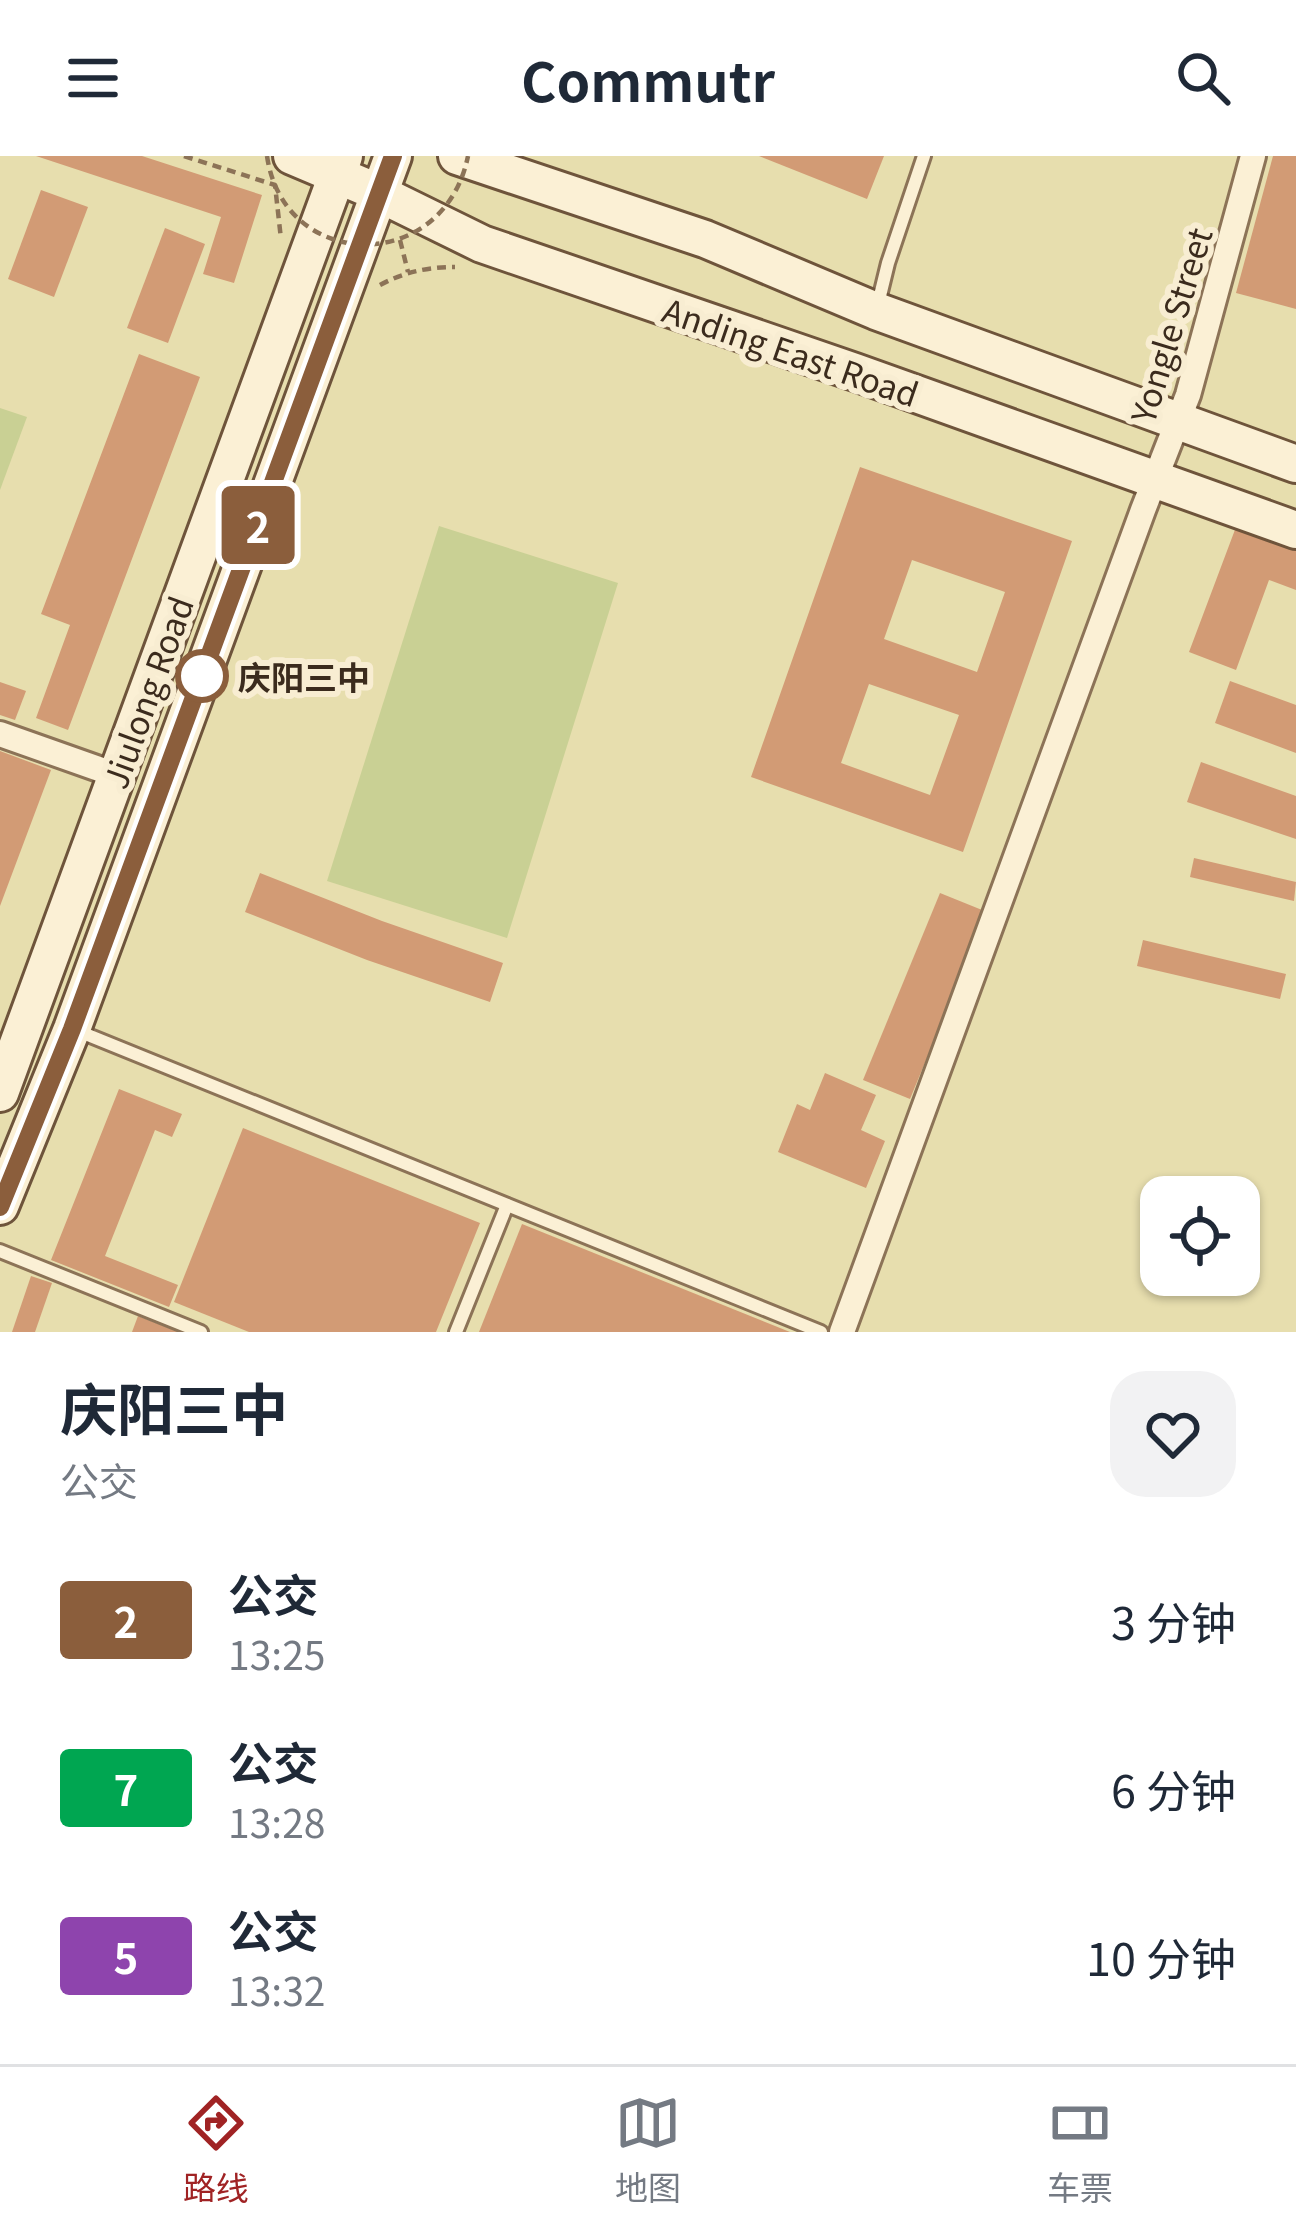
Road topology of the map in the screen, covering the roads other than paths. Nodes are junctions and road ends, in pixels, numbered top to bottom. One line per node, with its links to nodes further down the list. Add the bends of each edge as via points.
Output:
1 (393, 156): 7 (main road, Jiulong Road)
2 (457, 156): 8 (main road, Anding East Road, via 705,239)
3 (924, 156): 8 (lane)
4 (1252, 156): 9 (street, Yongle Street)
5 (340, 165): 6 (main road, Anding East Road); 7 (main road, Anding East Road); 14 (main road, Jiulong Road)
6 (284, 171)
7 (380, 194): 11 (main road, Anding East Road, via 482,244 855,372); 15 (main road, Jiulong Road)
8 (876, 311): 9 (main road, Anding East Road)
9 (1178, 422): 10 (main road, Anding East Road); 11 (street, Yongle Street)
10 (1296, 464)
11 (1149, 495): 12 (main road, Anding East Road); 23 (street, Yongle Street)
12 (1296, 530)
13 (0, 734): 14 (street)
14 (116, 775): 16 (main road, Jiulong Road)
15 (72, 1029): 17 (lane); 18 (main road, Jiulong Road)
16 (0, 1093)
17 (507, 1205): 21 (lane); 22 (lane)
18 (0, 1206)
19 (0, 1251): 20 (lane)
20 (201, 1332)
21 (456, 1332)
22 (821, 1332)
23 (842, 1332)

